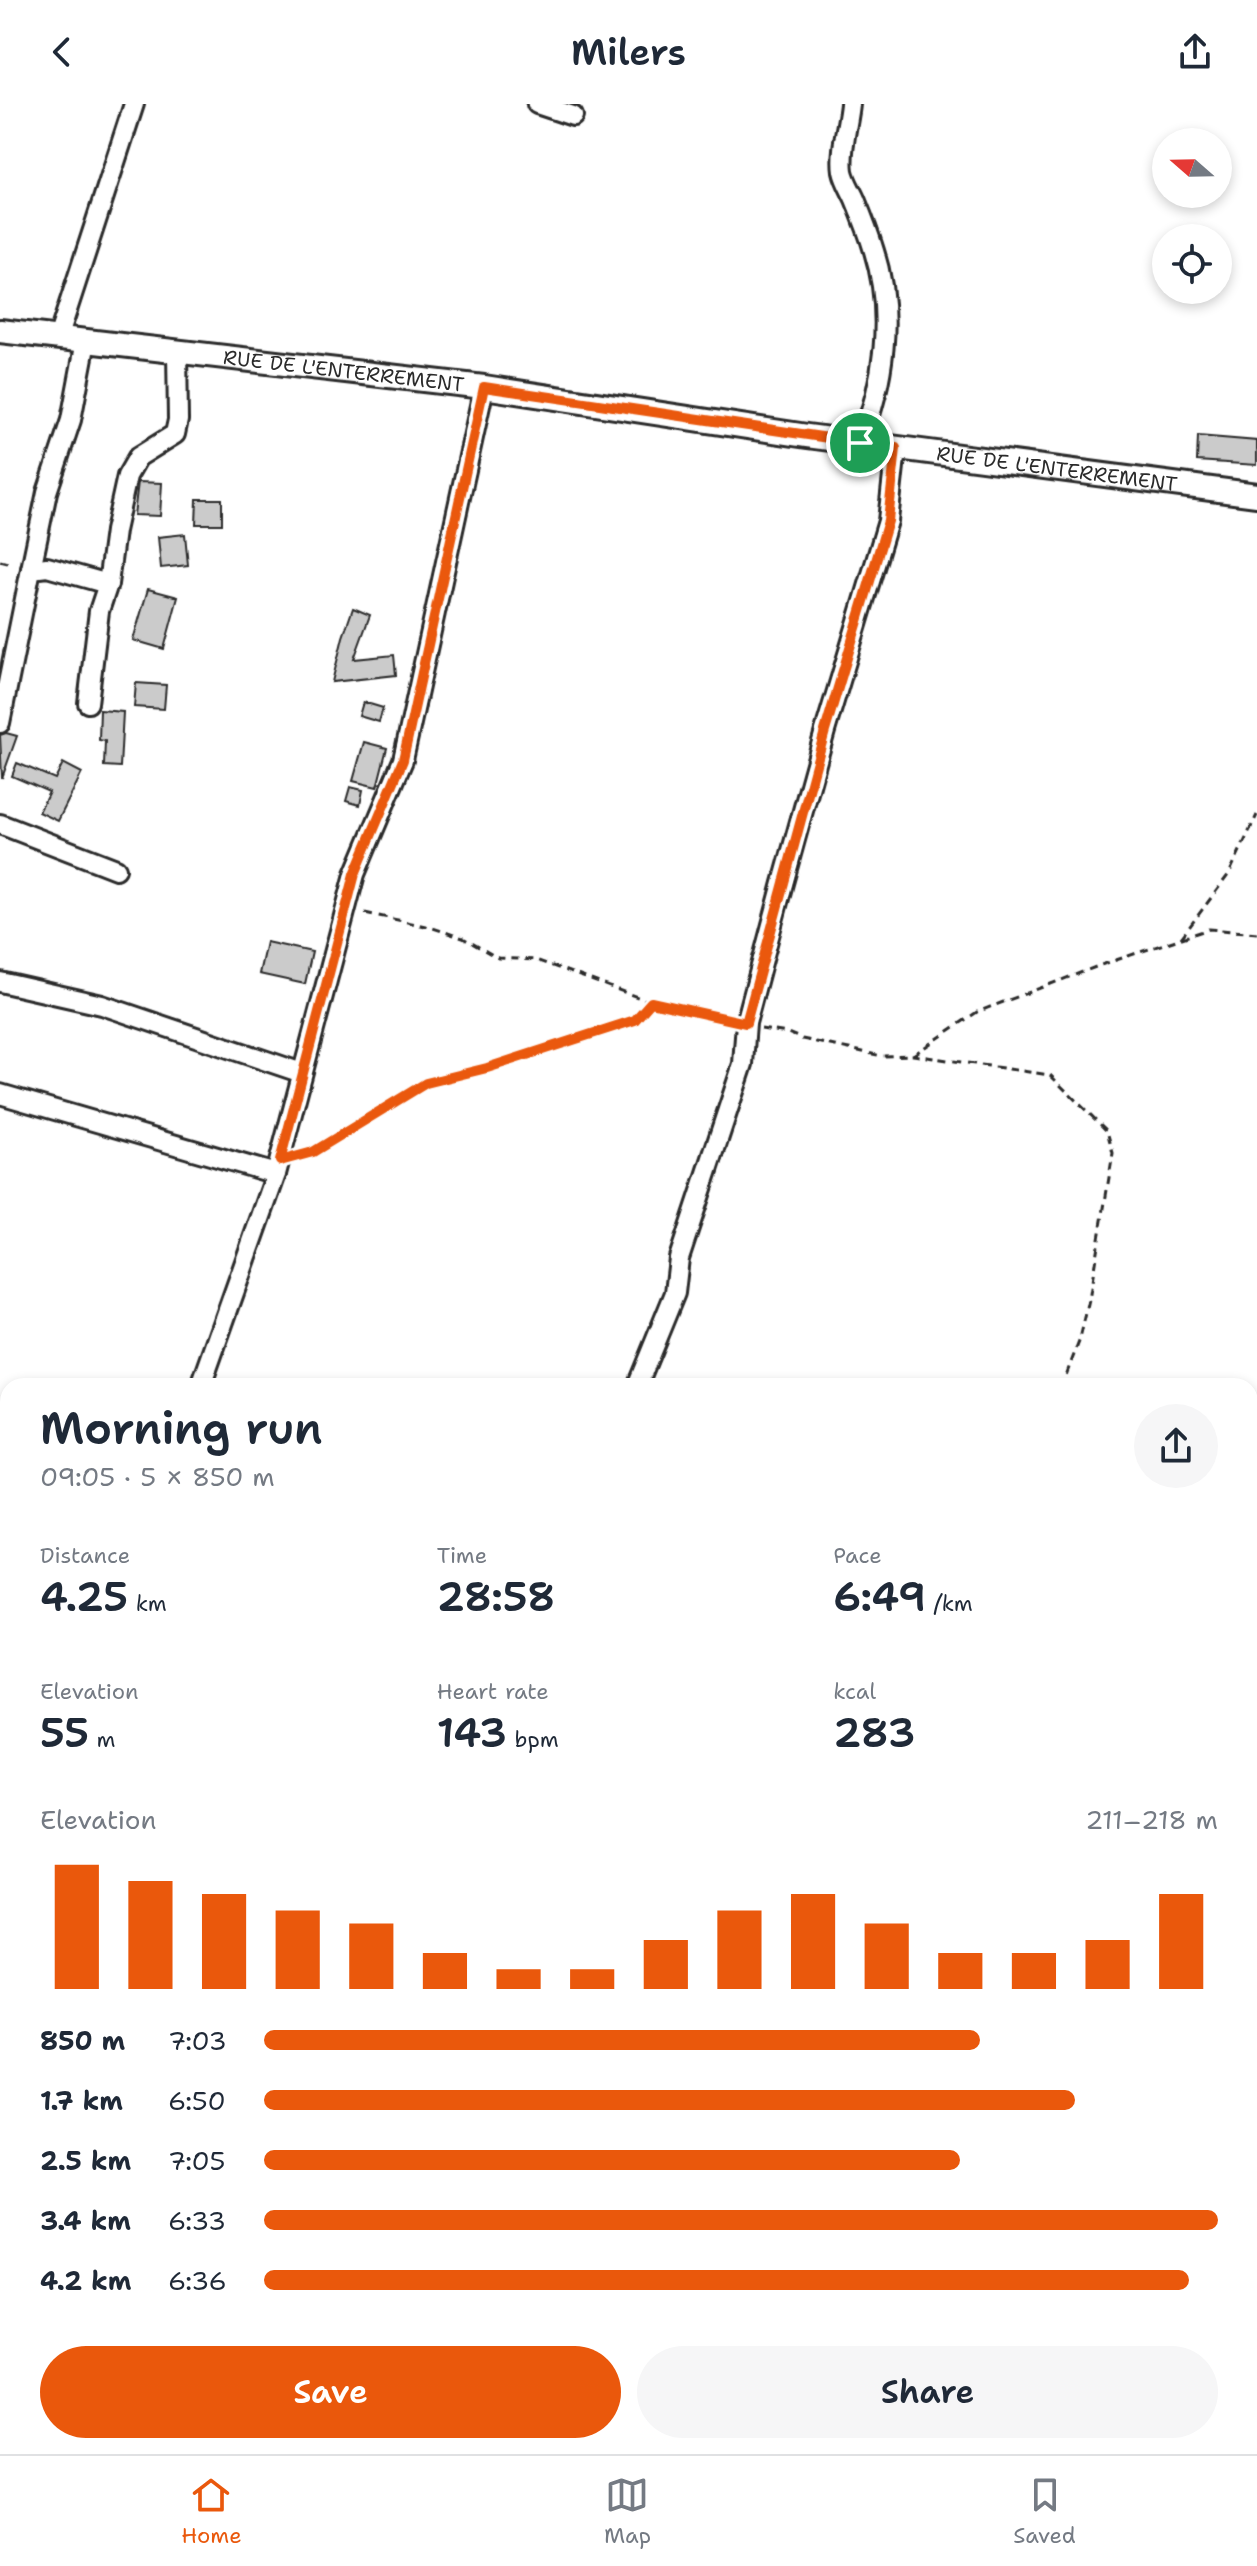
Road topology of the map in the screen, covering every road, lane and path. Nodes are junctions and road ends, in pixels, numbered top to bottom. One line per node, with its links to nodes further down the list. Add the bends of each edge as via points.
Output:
1 (134, 104): 6 (street)
2 (537, 104): 4 (street)
3 (850, 104): 10 (street, via 844,173 875,254 885,332 878,388)
4 (573, 116)
5 (0, 331): 6 (street, RUE DE L'ENTERREMENT)
6 (58, 338): 7 (street, RUE DE L'ENTERREMENT)
7 (86, 341): 8 (street, RUE DE L'ENTERREMENT); 13 (street, via 74,408 47,492)
8 (177, 351): 9 (street, RUE DE L'ENTERREMENT); 14 (street, via 175,434 138,457 127,476)
9 (484, 387): 10 (street, RUE DE L'ENTERREMENT); 20 (street, via 403,760)
10 (860, 443): 11 (street, RUE DE L'ENTERREMENT)
11 (896, 448): 12 (street, RUE DE L'ENTERREMENT); 25 (street, via 888,521)
12 (1257, 495)
13 (31, 569): 14 (street, via 47,567); 16 (street)
14 (108, 584): 15 (street, via 99,611)
15 (88, 703)
16 (0, 723)
17 (1257, 815): 22 (path, via 1229,874)
18 (0, 824): 19 (street)
19 (116, 869)
20 (345, 909): 24 (path, via 430,927 498,958 536,960); 27 (street)
21 (1257, 933): 22 (path, via 1209,929)
22 (1181, 938): 26 (path, via 977,1012)
23 (0, 982): 27 (street, via 102,1005)
24 (651, 1002): 25 (path); 29 (path, via 635,1020 426,1083)
25 (746, 1023): 26 (path, via 882,1056); 31 (street, via 743,1064 679,1258 675,1293)
26 (913, 1055): 32 (path, via 1050,1075 1107,1131 1113,1153 1089,1300)
27 (302, 1073): 29 (street)
28 (0, 1094): 29 (street)
29 (278, 1168): 30 (street)
30 (204, 1378)
31 (640, 1378)
32 (1065, 1378)

